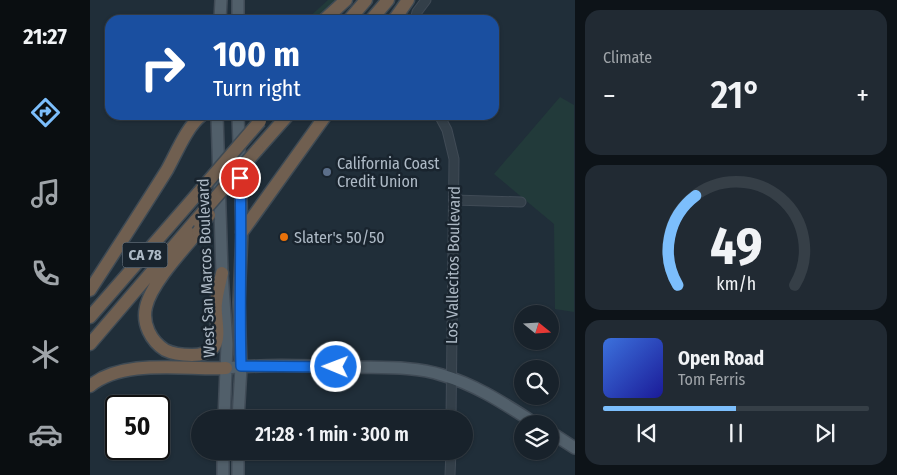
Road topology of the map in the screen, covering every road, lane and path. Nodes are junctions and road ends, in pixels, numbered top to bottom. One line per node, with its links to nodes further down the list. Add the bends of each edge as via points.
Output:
1 (221, 0): 8 (main road)
2 (238, 0): 9 (main road)
3 (346, 0): 10 (highway)
4 (366, 0): 11 (highway)
5 (388, 0): 12 (highway)
6 (408, 0): 13 (highway)
7 (426, 0): 14 (street)
8 (220, 15)
9 (238, 15)
10 (330, 15)
11 (352, 15)
12 (375, 15)
13 (398, 15)
14 (417, 15)
15 (196, 120): 27 (highway)
16 (218, 120): 26 (main road, West San Marcos Boulevard)
17 (238, 120): 25 (main road, West San Marcos Boulevard)
18 (261, 120): 28 (highway, CA 78, bridge)
19 (284, 120): 24 (highway, CA 78, bridge)
20 (322, 120): 25 (highway)
21 (442, 120): 22 (street, Los Vallecitos Boulevard, via 454,159)
22 (454, 200): 23 (street); 32 (street, Los Vallecitos Boulevard)
23 (521, 202)
24 (197, 226): 26 (highway, via 153,290 145,308 147,328 165,350 195,355 214,347 216,303); 29 (highway, CA 78)
25 (242, 232): 30 (main road, West San Marcos Boulevard)
26 (222, 273): 31 (main road, West San Marcos Boulevard)
27 (90, 290)
28 (90, 317)
29 (90, 344)
30 (241, 366): 31 (main road); 32 (main road, via 389,368); 35 (main road, West San Marcos Boulevard)
31 (226, 368): 33 (highway, via 144,368 108,376); 34 (main road, West San Marcos Boulevard)
32 (451, 378): 36 (street, Los Vallecitos Boulevard); 37 (main road, via 492,395)
33 (90, 386)
34 (227, 410)
35 (239, 410)
36 (451, 410)
37 (522, 415)
38 (559, 438): 39 (main road)
39 (574, 448)
40 (223, 460): 43 (main road)
41 (238, 460): 44 (main road)
42 (451, 460): 45 (street)
43 (223, 475)
44 (238, 475)
45 (450, 475)

